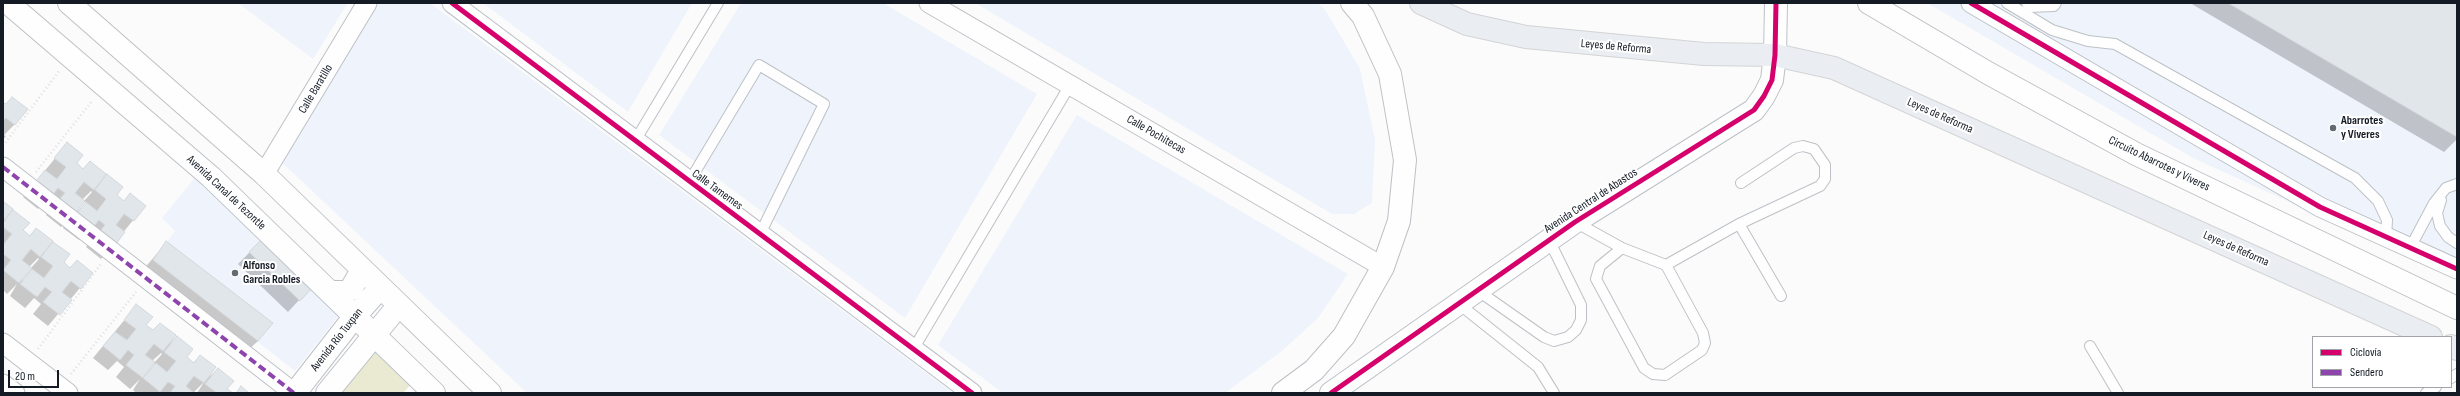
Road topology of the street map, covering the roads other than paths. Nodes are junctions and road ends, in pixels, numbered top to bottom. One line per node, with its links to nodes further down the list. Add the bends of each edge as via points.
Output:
1 (8, 3): 37 (main road, Avenida Canal de Tezontle, via 211,177)
2 (69, 3): 19 (main road)
3 (367, 3): 19 (street, Calle Baratillo)
4 (452, 3): 17 (street, Calle Tamemes)
5 (718, 3): 17 (lane)
6 (929, 3): 16 (street, Calle Pochitecas)
7 (1352, 3): 32 (main road, via 1363,16 1390,74 1405,160 1399,221)
8 (1421, 3): 15 (main road, Leyes de Reforma, via 1467,24 1526,37 1697,53)
9 (1776, 3): 15 (main road, Avenida Central de Abastos)
10 (1869, 3): 41 (main road, Circuito Abarrotes y Víveres, via 1988,73 2136,154)
11 (1971, 3): 26 (street, via 2320,208)
12 (2007, 3): 26 (lane, via 2052,30 2088,41 2115,44 2355,178 2381,207 2387,220)
13 (2027, 3): 14 (lane, via 2029,7 2054,6)
14 (2056, 3)
15 (1775, 55): 23 (main road, Avenida Central de Abastos, via 1772,80 1754,110); 44 (main road, Leyes de Reforma, via 1834,68)
16 (1070, 85): 32 (street, Calle Pochitecas); 47 (lane)
17 (635, 141): 20 (street, Calle Tamemes)
18 (3, 167): 51 (street)
19 (264, 174): 34 (main road)
20 (689, 182): 25 (street, Calle Tamemes); 25 (lane, via 759,65 824,104)
21 (1741, 183): 24 (lane, via 1794,148 1803,146 1814,149 1825,165 1825,179 1820,186)
22 (2457, 185): 28 (lane, via 2445,194 2438,204 2437,213 2440,226 2448,237); 30 (lane, via 2446,188 2434,203)
23 (1575, 222): 27 (main road, Avenida Central de Abastos); 29 (lane)
24 (1739, 224): 31 (lane); 38 (lane)
25 (760, 234): 47 (street, Calle Tamemes)
26 (2386, 238): 30 (street)
27 (1550, 240): 36 (main road, Avenida Central de Abastos); 36 (lane, via 1581,305 1582,320 1568,337 1554,340 1544,338)
28 (2457, 243)
29 (1622, 248): 31 (lane); 31 (lane, via 1600,266 1596,279 1644,368 1653,374 1665,375 1702,350 1705,342 1703,333)
30 (2410, 248): 33 (street)
31 (1666, 265)
32 (1383, 267): 56 (main road, via 1344,336 1314,370)
33 (2457, 269)
34 (362, 270): 35 (main road); 37 (main road, via 351,289 345,292)
35 (380, 288): 40 (main road); 42 (main road, Avenida Río Tuxpan)
36 (1477, 290): 39 (main road, Avenida Central de Abastos)
37 (331, 292): 42 (main road, Avenida Canal de Tezontle)
38 (1781, 296)
39 (1459, 304): 57 (main road, Avenida Central de Abastos); 58 (lane, via 1538,367)
40 (398, 306): 43 (main road, Avenida Río Tuxpan); 54 (main road)
41 (2457, 308)
42 (355, 316): 43 (main road, Avenida Canal de Tezontle); 51 (main road, Avenida Río Tuxpan)
43 (373, 334): 52 (main road, Avenida Río Tuxpan); 53 (main road, Avenida Canal de Tezontle)
44 (2429, 336)
45 (3, 343): 49 (street)
46 (2090, 346): 59 (lane)
47 (914, 348): 55 (street, Calle Tamemes)
48 (3, 384): 50 (street)
49 (65, 390)
50 (15, 393)
51 (294, 393)
52 (327, 393)
53 (434, 393)
54 (490, 393)
55 (972, 393)
56 (1282, 393)
57 (1331, 393)
58 (1554, 393)
59 (2118, 393)

